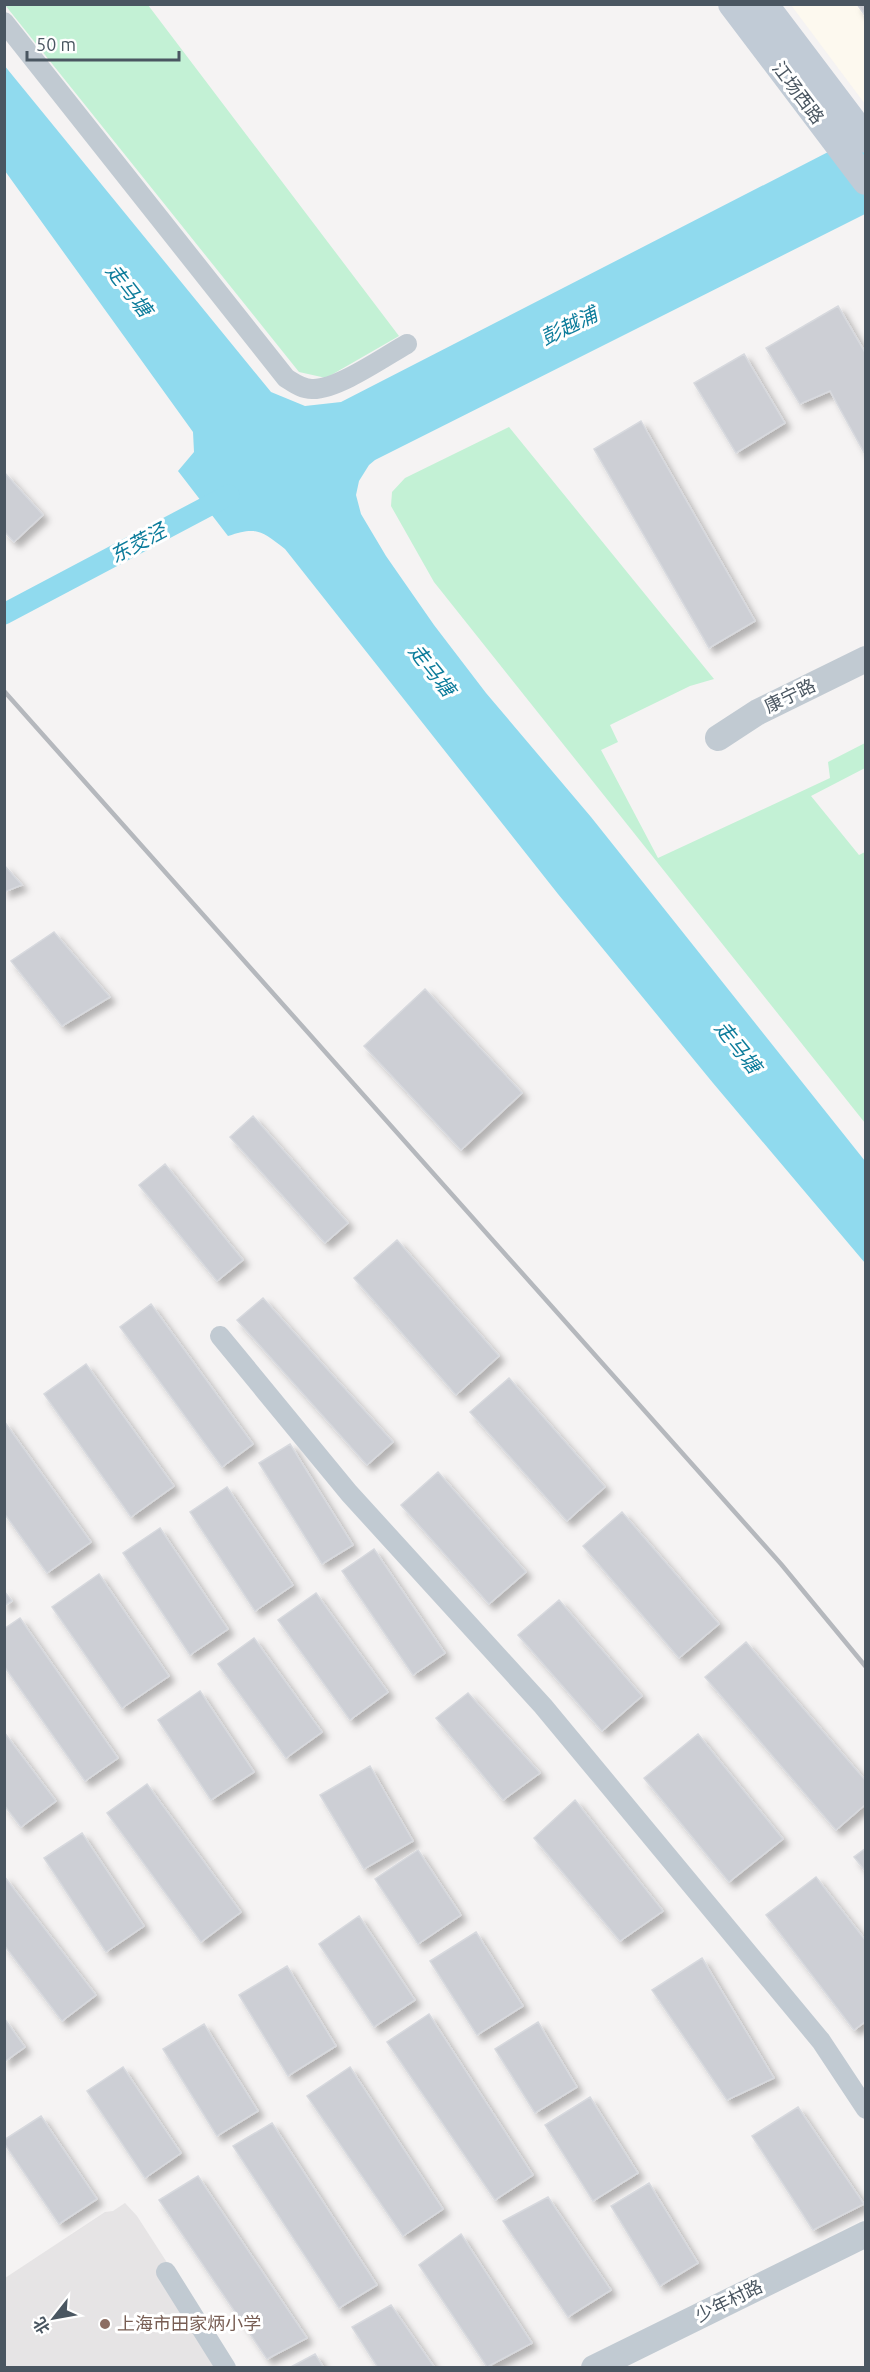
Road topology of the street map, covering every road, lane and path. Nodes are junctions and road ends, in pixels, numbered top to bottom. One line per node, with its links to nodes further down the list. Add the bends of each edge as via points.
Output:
1 (732, 4): 5 (main road, 江场西路)
2 (764, 4): 4 (main road, 江场西路)
3 (4, 22): 6 (street, via 286,378 297,386 312,389 333,385)
4 (864, 137)
5 (866, 181)
6 (407, 345)
7 (866, 659): 8 (street, 康宁路, via 758,712)
8 (718, 738)
9 (220, 1336): 10 (street, via 349,1493 543,1706 821,2041)
10 (866, 2109)
11 (866, 2234): 14 (street, 少年村路)
12 (166, 2272): 13 (street)
13 (226, 2367)
14 (594, 2367)

